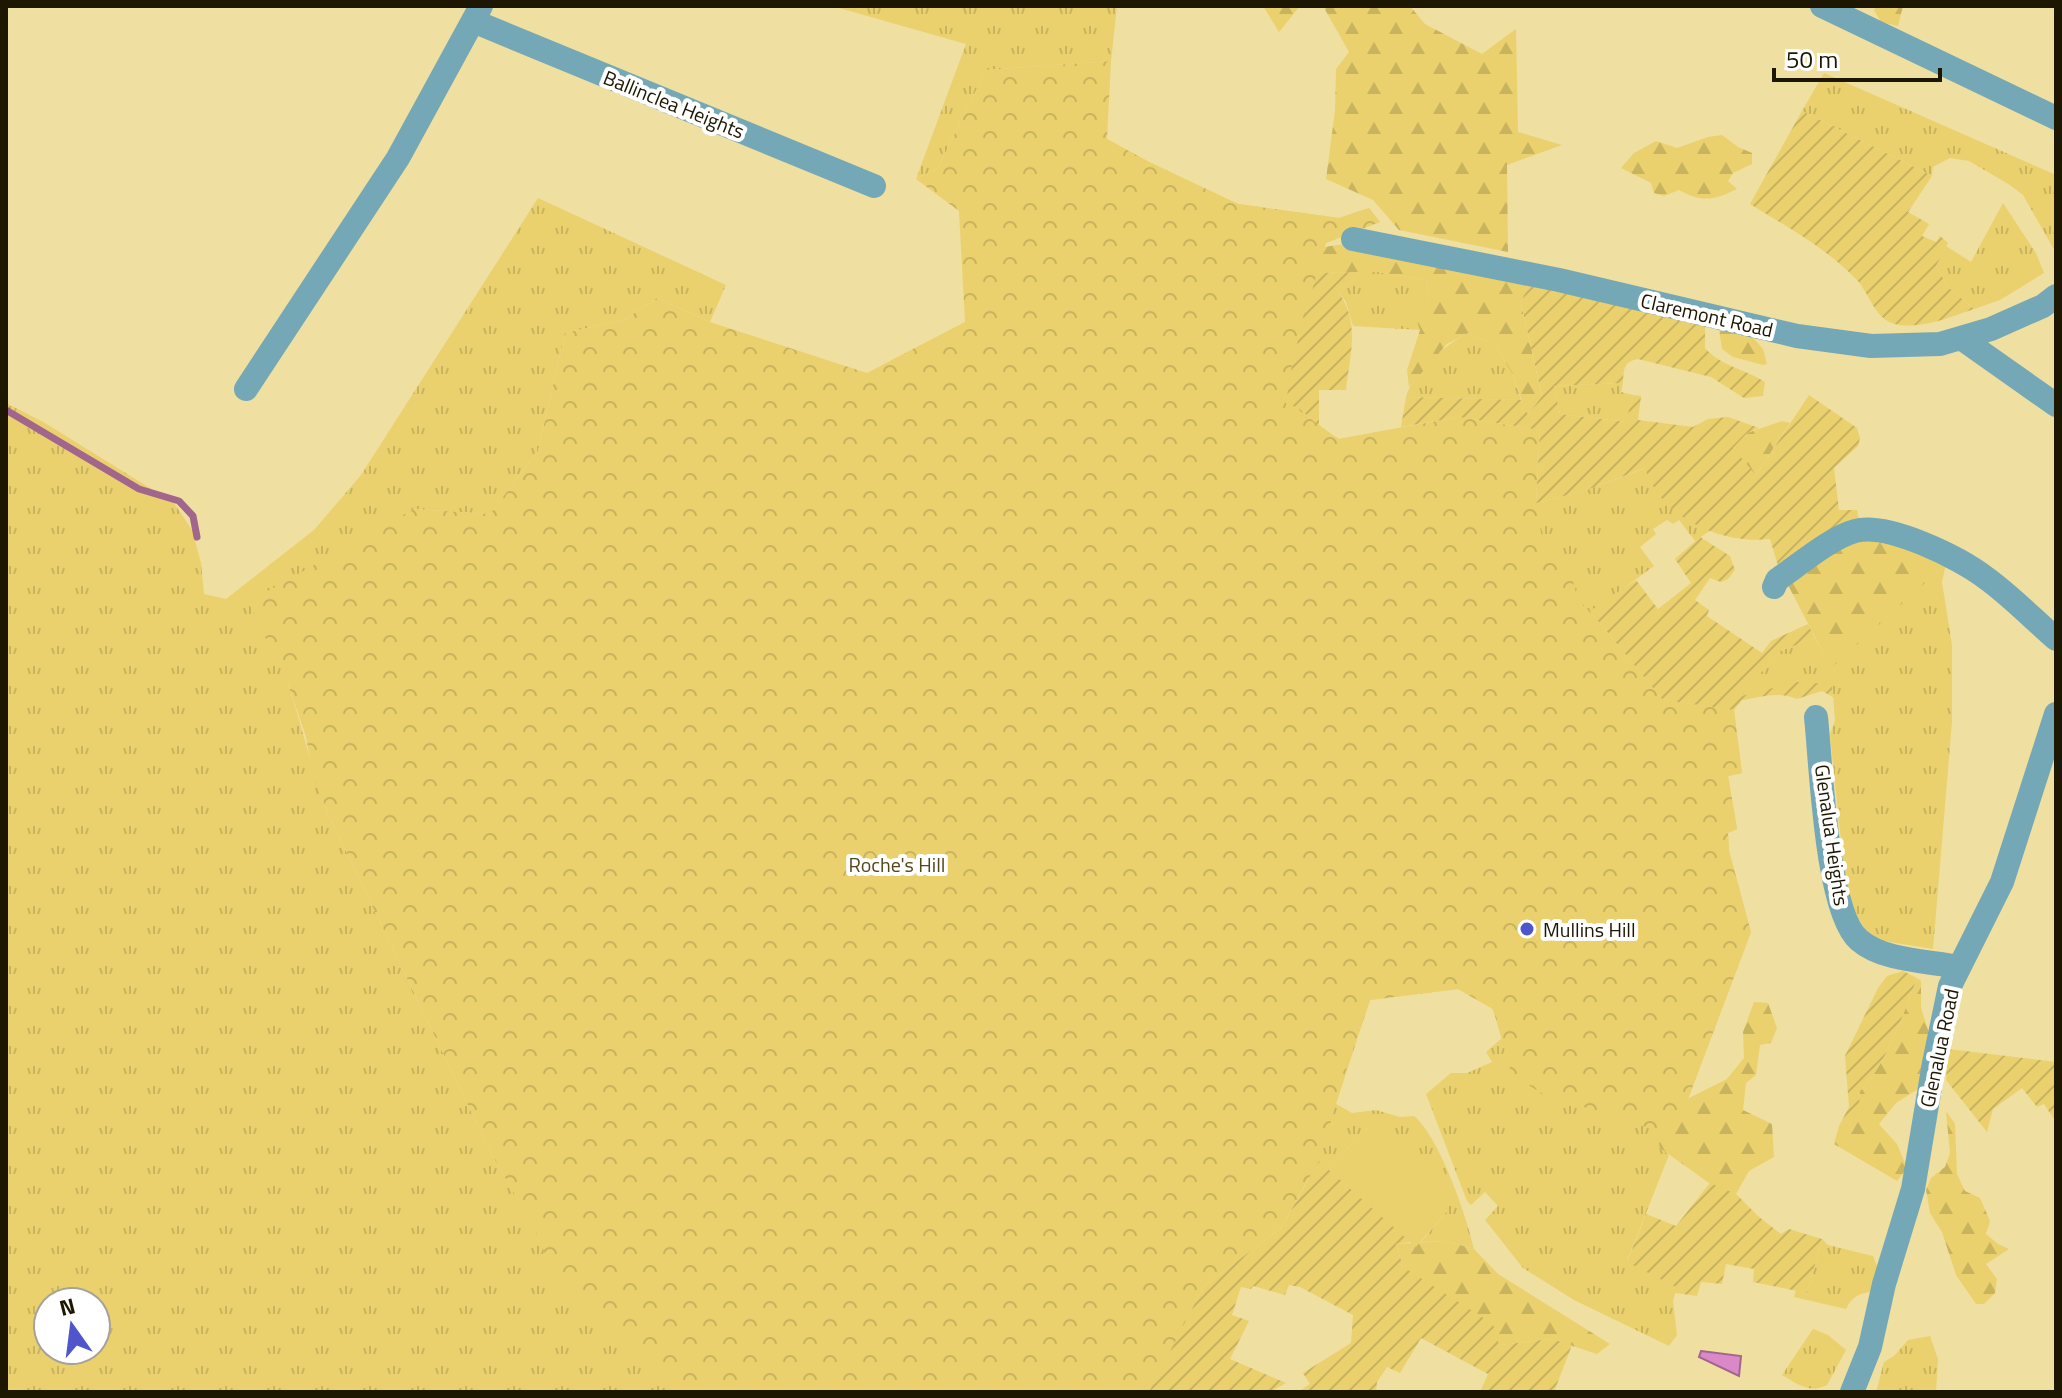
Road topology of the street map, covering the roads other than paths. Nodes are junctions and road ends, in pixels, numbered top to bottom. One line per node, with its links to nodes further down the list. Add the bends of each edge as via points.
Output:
1 (1822, 6): 3 (street)
2 (477, 14): 4 (street, Ballinclea Heights); 8 (street, Ballinclea Heights, via 398,158)
3 (2056, 118)
4 (874, 186)
5 (1353, 239): 7 (street, Claremont Road, via 1797,336 1871,346 1940,344)
6 (2056, 296): 7 (street, Claremont Road)
7 (1961, 338): 9 (street)
8 (246, 389)
9 (2056, 405)
10 (1774, 587): 11 (street, via 1837,540 1854,531 1876,530 1914,539 1985,577)
11 (2056, 639)
12 (2056, 714): 14 (street, Glenalua Road, via 2002,882)
13 (1816, 717): 14 (street, Glenalua Heights, via 1829,844 1847,924 1859,940 1879,952)
14 (1959, 967): 15 (street, Glenalua Road, via 1945,1006 1913,1189 1870,1347)
15 (1852, 1392)

